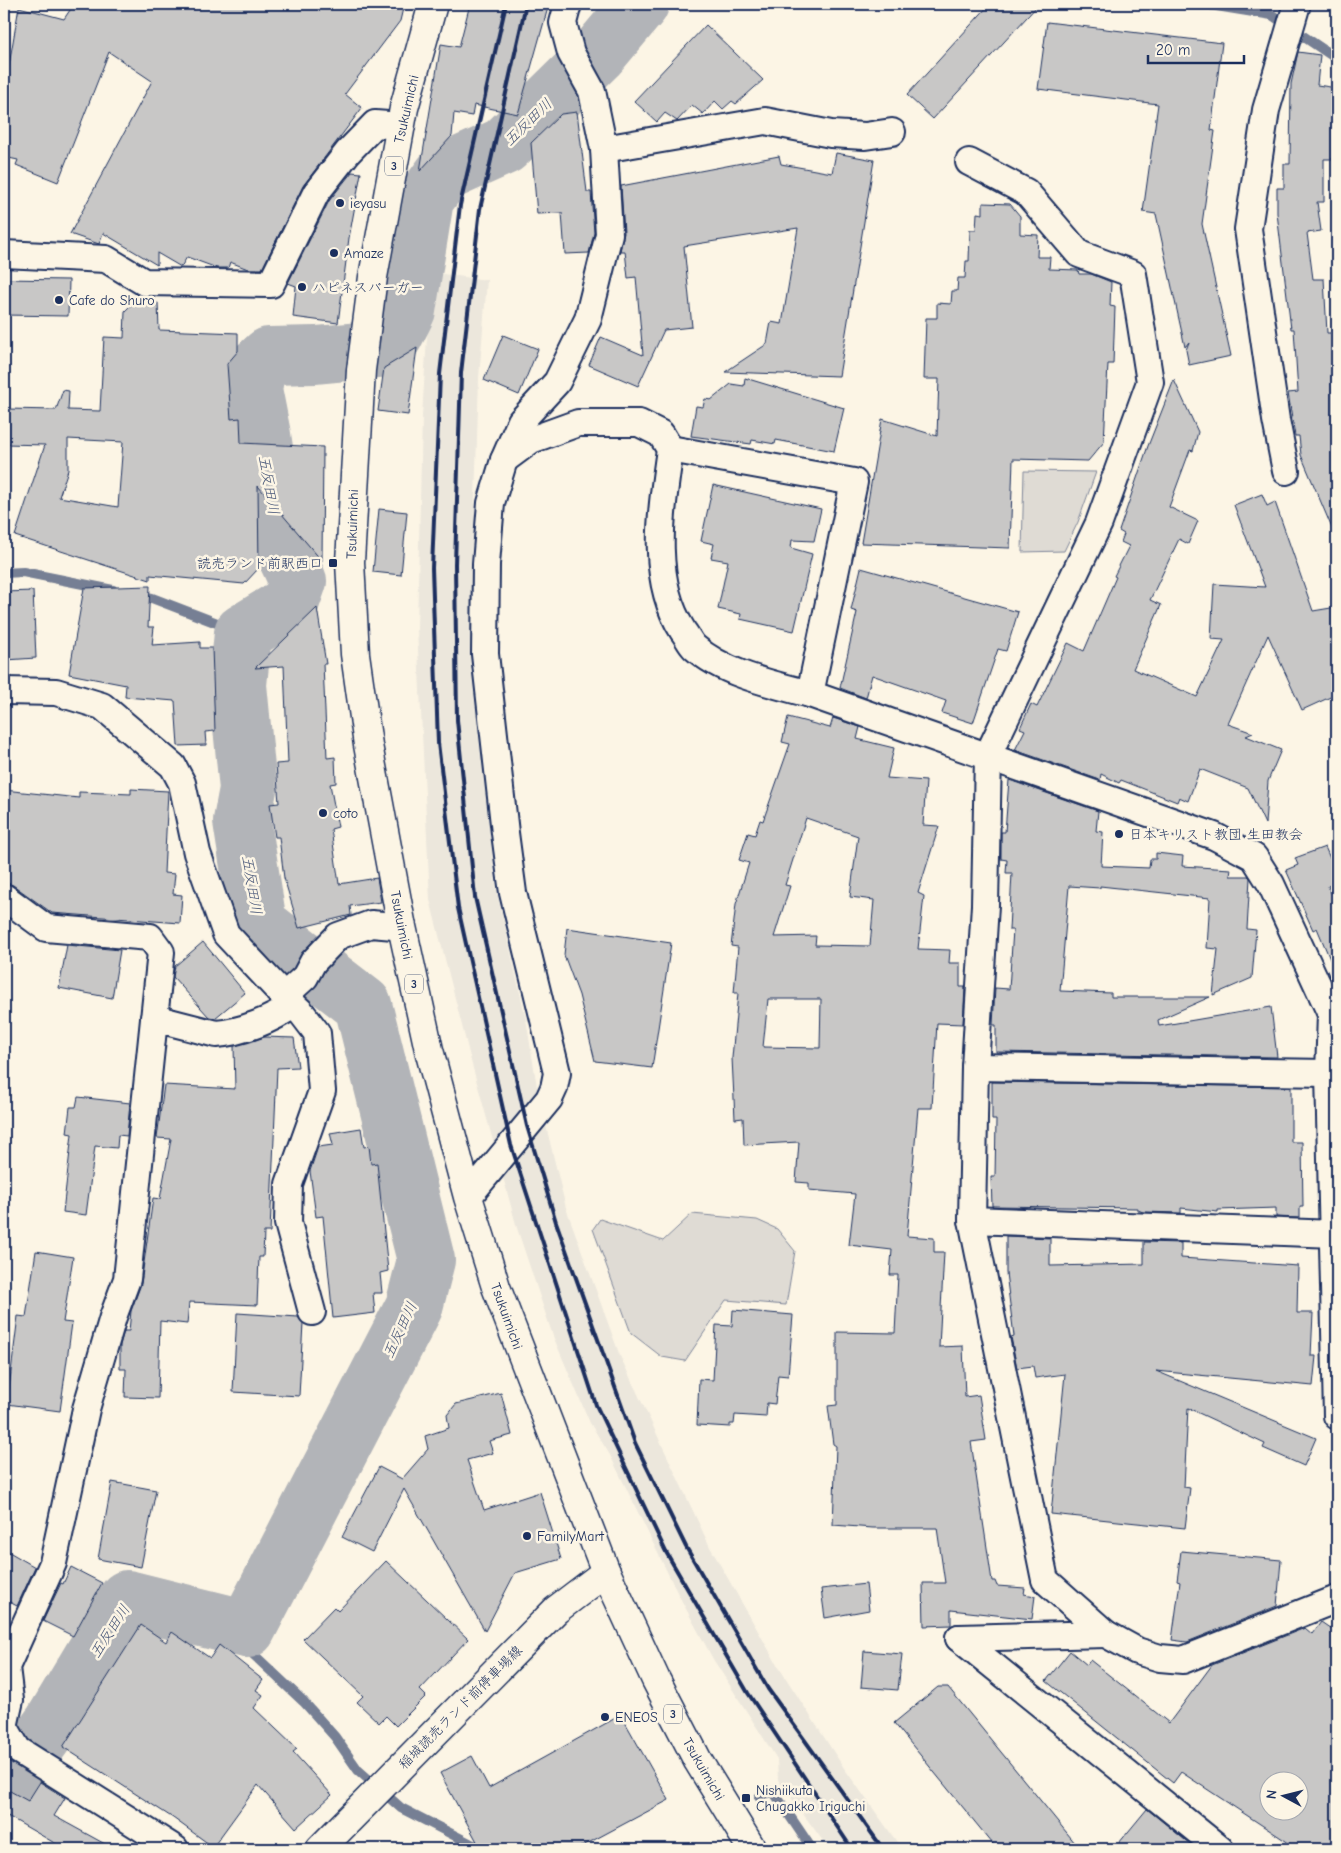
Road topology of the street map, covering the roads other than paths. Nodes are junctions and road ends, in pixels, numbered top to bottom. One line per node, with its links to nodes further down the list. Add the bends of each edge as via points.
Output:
1 (434, 4): 4 (main road, Tsukuimichi / 3)
2 (568, 4): 6 (street, via 563,23 571,52 592,91)
3 (1296, 9): 11 (street, via 1266,110 1248,230)
4 (401, 126): 8 (street, via 375,124 348,152 316,193 271,284 144,282 106,258); 16 (main road, Tsukuimichi / 3, via 365,331 350,562 355,654 368,745)
5 (892, 132): 6 (street, via 866,136 831,134 765,121)
6 (604, 149): 10 (street, via 609,234 588,319 557,382 521,421)
7 (969, 162): 14 (street, via 1026,192 1079,254 1133,274 1150,382 1099,523)
8 (4, 254)
9 (670, 449): 10 (street, via 661,434 639,423 578,423 531,440); 13 (street, via 660,554 664,589 674,618 693,647 722,665); 13 (street, via 854,482)
10 (504, 460): 22 (street, via 491,502 486,564 485,654 513,893 557,1073 549,1099)
11 (1286, 471)
12 (4, 691): 17 (street, via 56,692 102,706 173,766 182,783 197,853 226,934)
13 (810, 694): 14 (street)
14 (988, 756): 18 (street, via 1214,836 1254,857 1271,884); 20 (street, via 985,905)
15 (4, 897): 19 (street, via 46,928 150,937 161,952)
16 (401, 922): 17 (street, via 394,926 371,924 338,936); 22 (main road, Tsukuimichi / 3, via 428,1050)
17 (289, 1000): 19 (street, via 279,1016 226,1033 216,1034); 25 (street, via 317,1033 322,1091 289,1184 288,1223)
18 (1334, 1017): 21 (street)
19 (154, 1018): 30 (street, via 127,1279 86,1409 53,1563 6,1667 10,1700)
20 (974, 1067): 21 (street); 23 (street)
21 (1329, 1073): 24 (street)
22 (468, 1197): 27 (main road, Tsukuimichi / 3, via 516,1342)
23 (972, 1220): 24 (street); 29 (street, via 1045,1580)
24 (1334, 1234): 26 (street)
25 (312, 1312)
26 (1337, 1416)
27 (606, 1572): 32 (main road, 稲城読売ランド前停車場線, via 556,1610); 33 (main road, Tsukuimichi / 3, via 698,1761)
28 (1337, 1600): 29 (street, via 1183,1660 1152,1656)
29 (1106, 1634): 34 (street, via 959,1638)
30 (4, 1727): 31 (street, via 28,1756)
31 (175, 1849)
32 (320, 1849)
33 (752, 1849)
34 (1220, 1849)

